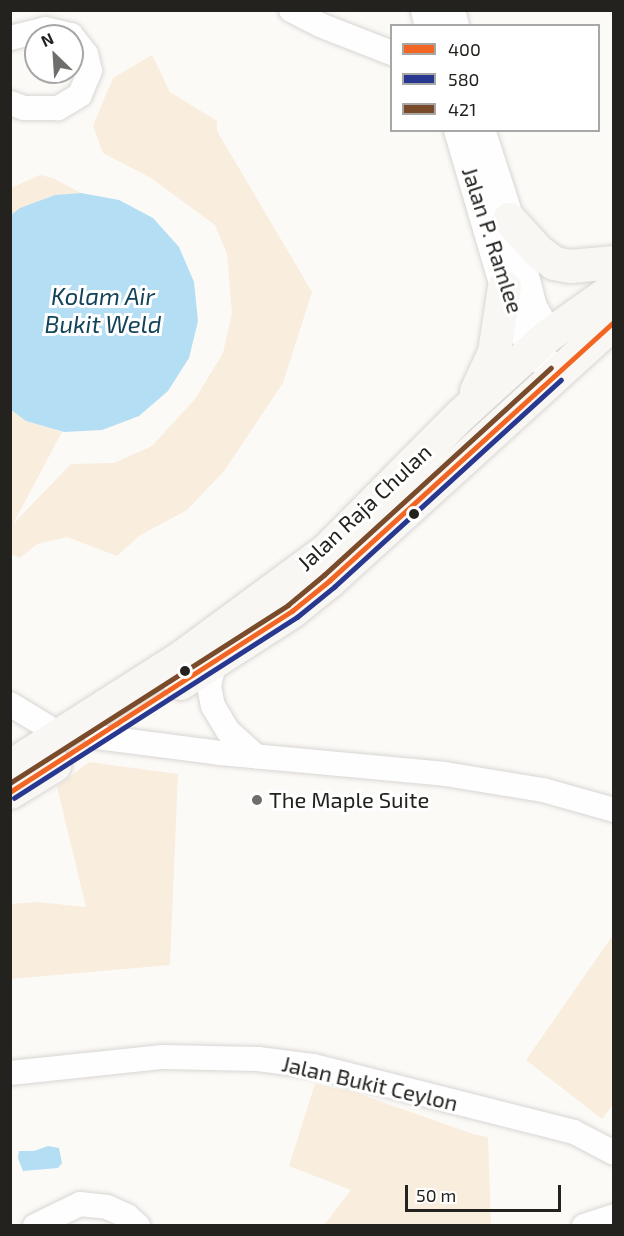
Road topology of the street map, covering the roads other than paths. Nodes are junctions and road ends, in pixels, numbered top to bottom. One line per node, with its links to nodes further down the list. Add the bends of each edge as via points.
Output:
1 (291, 10): 3 (street, via 320,26)
2 (10, 38): 4 (street, via 45,29 71,35 86,54 90,71 80,95 58,108 24,108)
3 (390, 52)
4 (10, 103)
5 (460, 132): 9 (street, Jalan P. Ramlee)
6 (481, 132): 7 (street, Jalan P. Ramlee)
7 (509, 219): 8 (main road, via 538,251 555,263 570,266); 12 (street, Jalan P. Ramlee)
8 (614, 262)
9 (504, 286): 12 (street, Jalan P. Ramlee, via 513,313); 14 (main road, via 494,352 480,386)
10 (614, 288): 12 (main road, Jalan Raja Chulan)
11 (614, 322): 13 (main road, Jalan Raja Chulan)
12 (541, 342): 13 (street, Jalan P. Ramlee); 14 (main road, Jalan Raja Chulan)
13 (563, 367): 15 (main road, Jalan Raja Chulan, via 328,581 292,611)
14 (460, 415): 17 (main road, Jalan Raja Chulan, via 326,549 181,657)
15 (215, 660): 18 (main road, Jalan Raja Chulan); 19 (street, via 209,692 218,717 233,738)
16 (10, 704): 17 (street)
17 (61, 735): 20 (main road, Jalan Raja Chulan)
18 (97, 737): 19 (street); 21 (main road, Jalan Raja Chulan)
19 (256, 756): 22 (street, via 456,775 543,790)
20 (10, 766)
21 (10, 792)
22 (614, 810)
23 (10, 1073): 24 (street, Jalan Bukit Ceylon, via 163,1058 243,1059 313,1066 574,1132)
24 (614, 1153)
25 (614, 1216): 28 (street)
26 (35, 1226): 27 (street, via 80,1204 107,1207)
27 (138, 1226)
28 (584, 1226)

